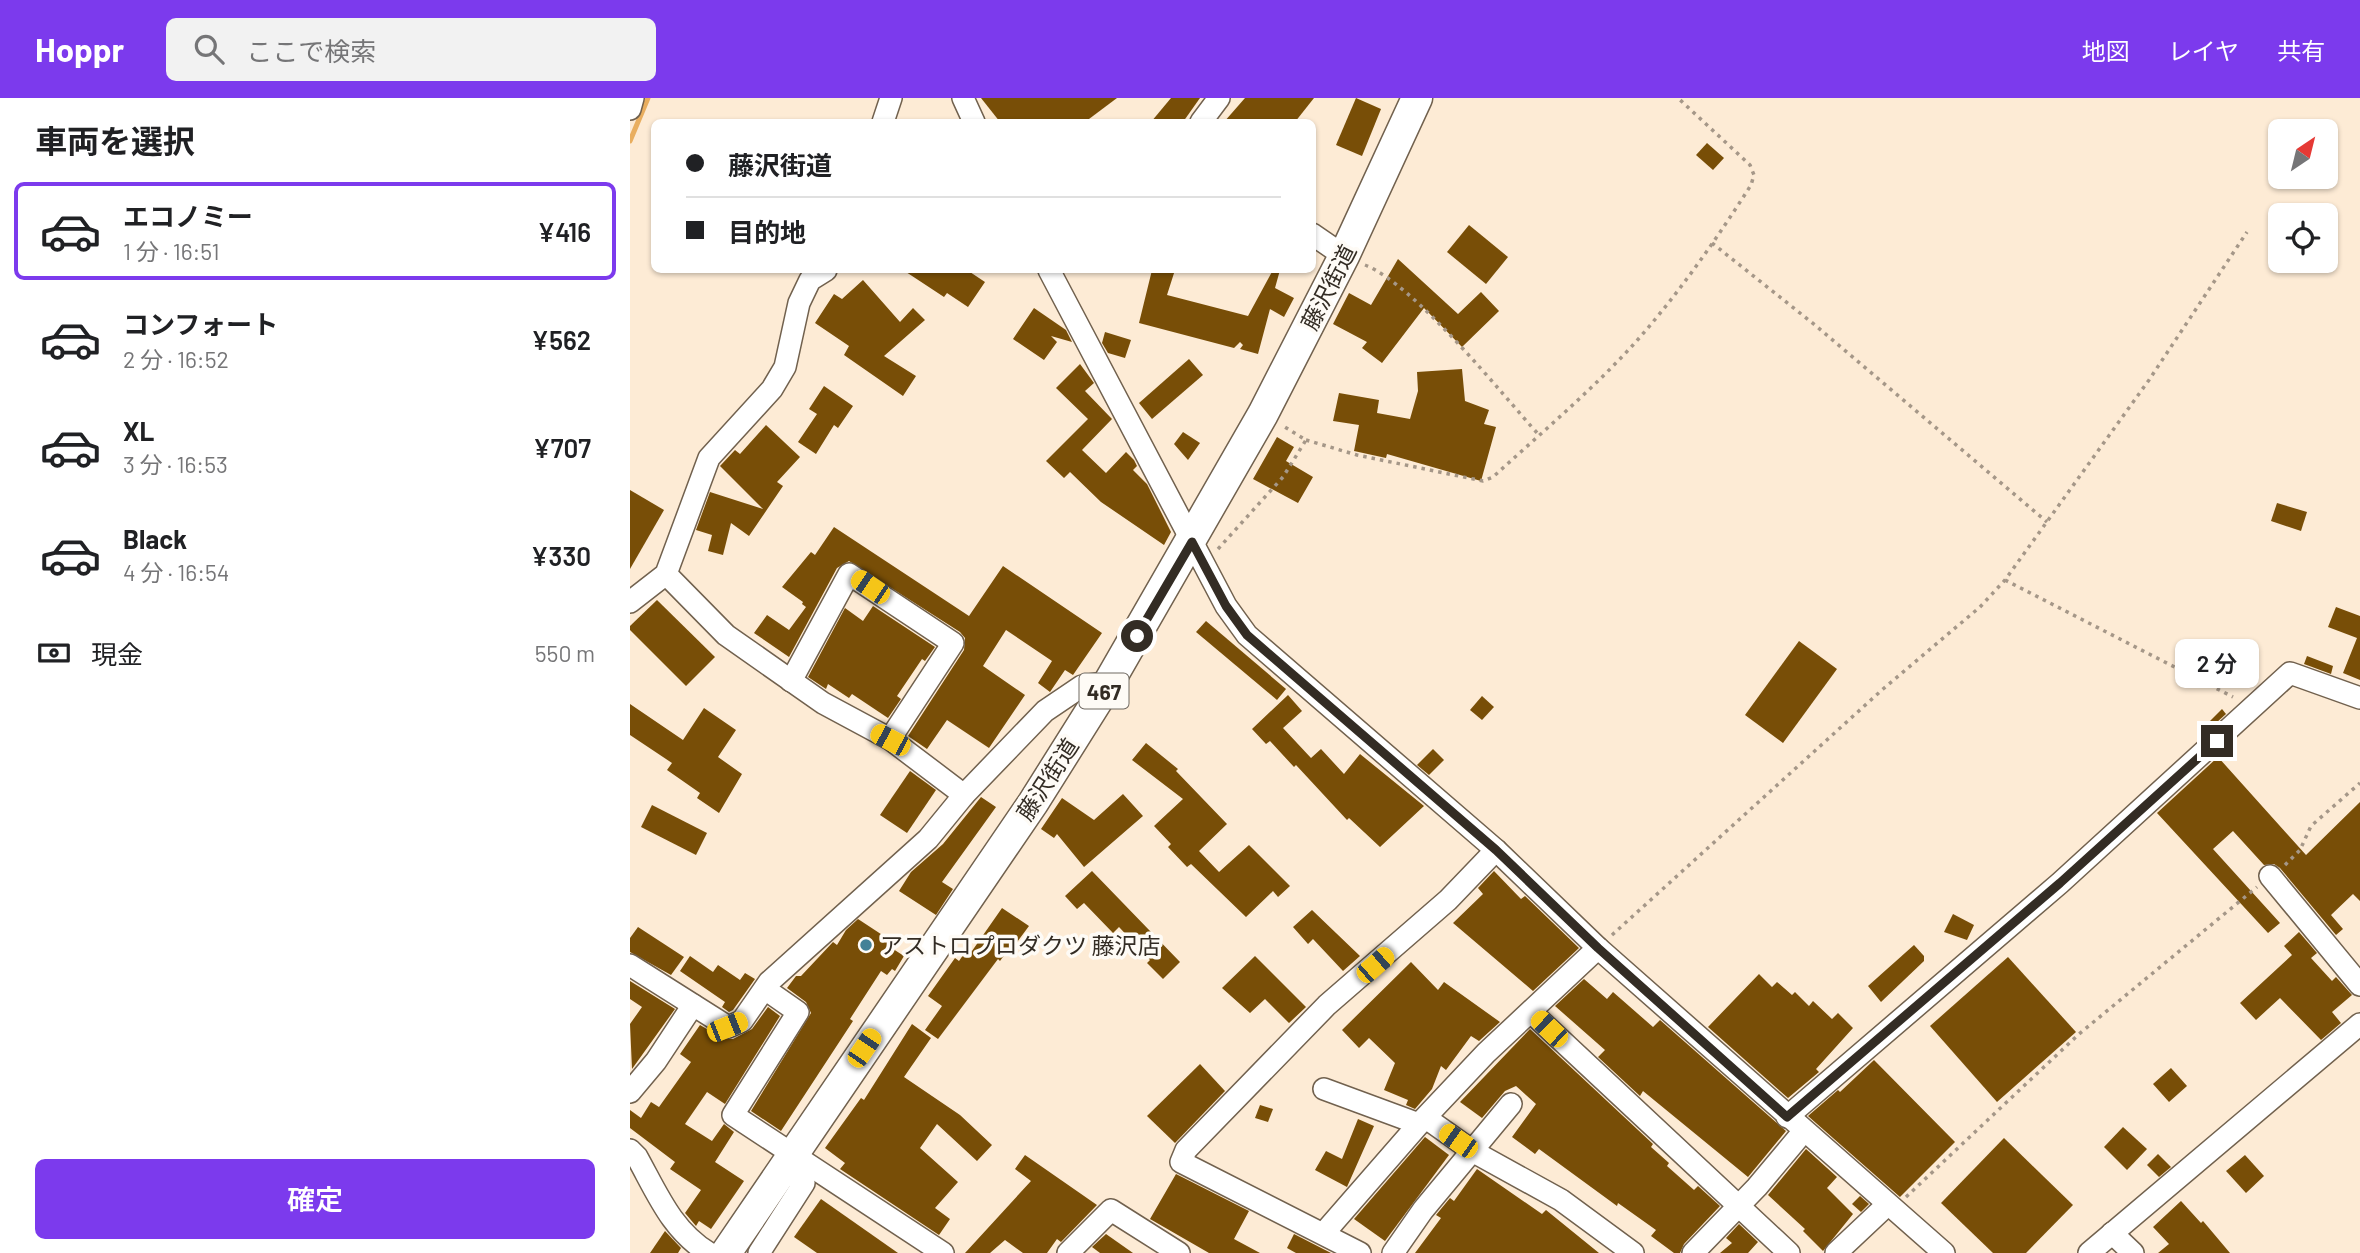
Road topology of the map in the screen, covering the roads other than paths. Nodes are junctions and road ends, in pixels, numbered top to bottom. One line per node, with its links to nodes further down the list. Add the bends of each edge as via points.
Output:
1 (633, 98): 6 (street)
2 (891, 98): 7 (street)
3 (963, 98): 8 (street)
4 (1219, 98): 9 (street)
5 (1417, 98): 11 (highway, 藤沢街道 / 467)
6 (630, 108)
7 (884, 119)
8 (973, 119)
9 (1204, 119)
10 (1316, 237): 11 (street)
11 (1344, 256): 14 (highway, 藤沢街道 / 467)
12 (822, 273): 15 (street, via 810,281 799,303 785,367 772,389 709,458)
13 (1051, 273): 14 (street)
14 (1198, 553): 18 (highway, 藤沢街道 / 467); 22 (street, via 1247,635)
15 (666, 574): 16 (street); 17 (street, via 726,635)
16 (630, 602)
17 (791, 681): 20 (street); 20 (street, via 849,574 953,643)
18 (1109, 682): 21 (street, via 1082,686 1045,711); 39 (highway, 藤沢街道 / 467, via 1033,803)
19 (2360, 698): 34 (street, via 2290,673 2060,883)
20 (890, 740): 21 (street)
21 (964, 795): 27 (street, via 928,839)
22 (1496, 850): 24 (street); 42 (street, via 1448,900 1327,1005 1186,1150 1181,1162)
23 (2270, 876): 26 (street)
24 (1598, 948): 29 (street); 34 (street)
25 (630, 965): 28 (street)
26 (2360, 985)
27 (765, 989): 28 (street, via 742,1021 727,1027); 39 (street, via 797,1012 733,1115)
28 (693, 1005): 32 (street)
29 (1531, 1012): 35 (street); 40 (street)
30 (2355, 1037): 43 (street)
31 (1324, 1089): 35 (street)
32 (630, 1092)
33 (1511, 1104): 38 (street)
34 (1787, 1117): 36 (street)
35 (1422, 1121): 38 (street); 42 (street)
36 (1803, 1132): 40 (street); 41 (street)
37 (630, 1150): 44 (street, via 690,1241)
38 (1474, 1152): 50 (street); 51 (street, via 1561,1200)
39 (786, 1161): 44 (highway, 藤沢街道 / 467); 45 (street, via 804,1183); 46 (street)
40 (1737, 1207): 52 (street); 53 (street)
41 (1890, 1207): 54 (street); 55 (street)
42 (1324, 1233): 49 (street)
43 (2112, 1233): 56 (street); 57 (street)
44 (721, 1251)
45 (760, 1253)
46 (943, 1253)
47 (1068, 1253): 48 (street, via 1111,1210)
48 (1179, 1253)
49 (1360, 1253)
50 (1393, 1253)
51 (1633, 1253)
52 (1693, 1253)
53 (1789, 1253)
54 (1836, 1253)
55 (1944, 1253)
56 (2089, 1253)
57 (2133, 1253)

